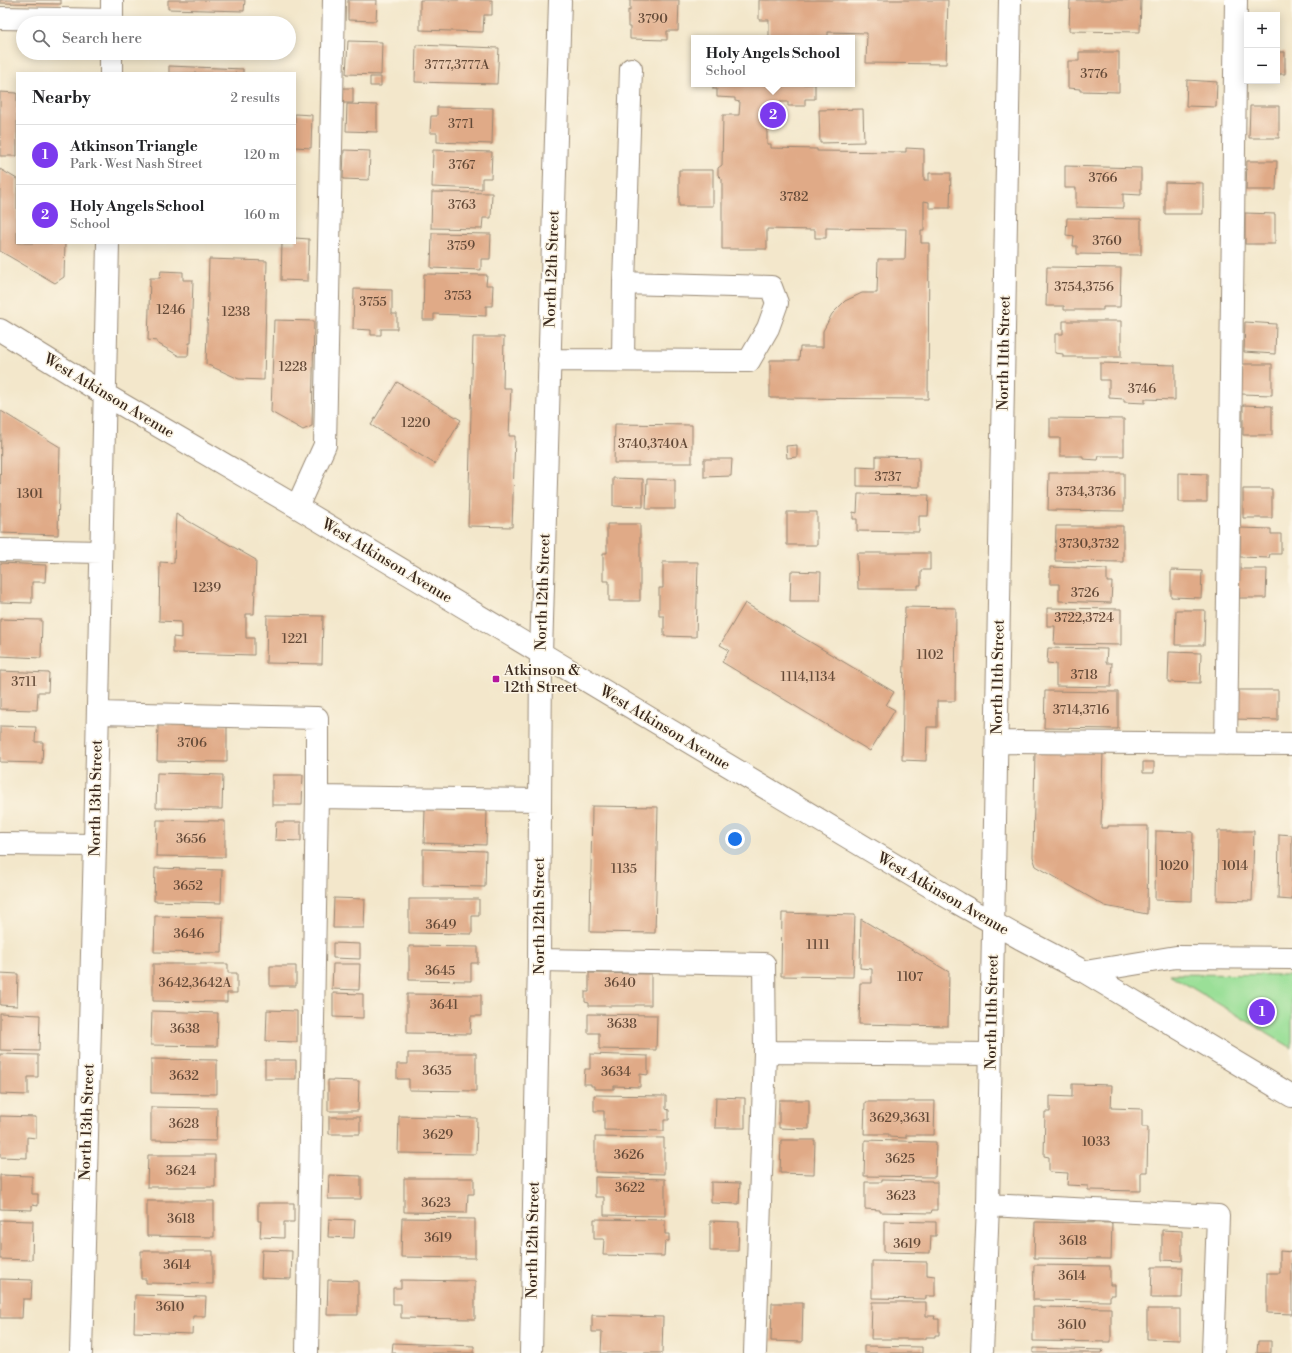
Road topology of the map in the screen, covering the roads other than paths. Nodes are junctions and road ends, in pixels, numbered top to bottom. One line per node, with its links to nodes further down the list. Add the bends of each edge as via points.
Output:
1 (334, 0): 18 (street, via 325,445)
2 (560, 0): 15 (street, North 12th Street)
3 (1010, 0): 23 (street, North 11th Street)
4 (1236, 0): 24 (street)
5 (112, 14): 6 (street)
6 (56, 16)
7 (16, 17): 8 (street)
8 (0, 18)
9 (112, 60): 11 (street)
10 (631, 69): 13 (street)
11 (111, 72)
12 (108, 244): 17 (street, North 13th Street)
13 (624, 283): 16 (street); 16 (street, via 772,287 777,303 768,328 748,361)
14 (0, 330): 17 (street, West Atkinson Avenue)
15 (549, 360): 16 (street); 21 (street, North 12th Street)
16 (623, 360)
17 (104, 394): 18 (street, West Atkinson Avenue); 20 (street, North 13th Street)
18 (297, 507): 21 (street, West Atkinson Avenue)
19 (0, 550): 20 (street)
20 (101, 552): 22 (street, North 13th Street)
21 (541, 654): 27 (street, North 12th Street); 30 (street, West Atkinson Avenue)
22 (98, 713): 26 (street, via 317,718); 29 (street, North 13th Street)
23 (997, 742): 24 (street); 30 (street, North 11th Street)
24 (1226, 744): 25 (street)
25 (1292, 744)
26 (317, 797): 27 (street); 39 (street)
27 (540, 800): 32 (street, North 12th Street)
28 (0, 844): 29 (street)
29 (95, 845): 38 (street, North 13th Street)
30 (994, 923): 33 (street, West Atkinson Avenue); 35 (street, North 11th Street)
31 (1292, 958): 33 (street, via 1176,957)
32 (539, 960): 34 (street, via 764,964); 40 (street, North 12th Street)
33 (1085, 972): 36 (street, West Atkinson Avenue)
34 (765, 1052): 35 (street); 41 (street)
35 (991, 1054): 37 (street, North 11th Street)
36 (1292, 1096)
37 (988, 1205): 42 (street, North 11th Street); 43 (street, via 1218,1216)
38 (81, 1353)
39 (307, 1353)
40 (530, 1353)
41 (755, 1353)
42 (982, 1353)
43 (1213, 1353)

